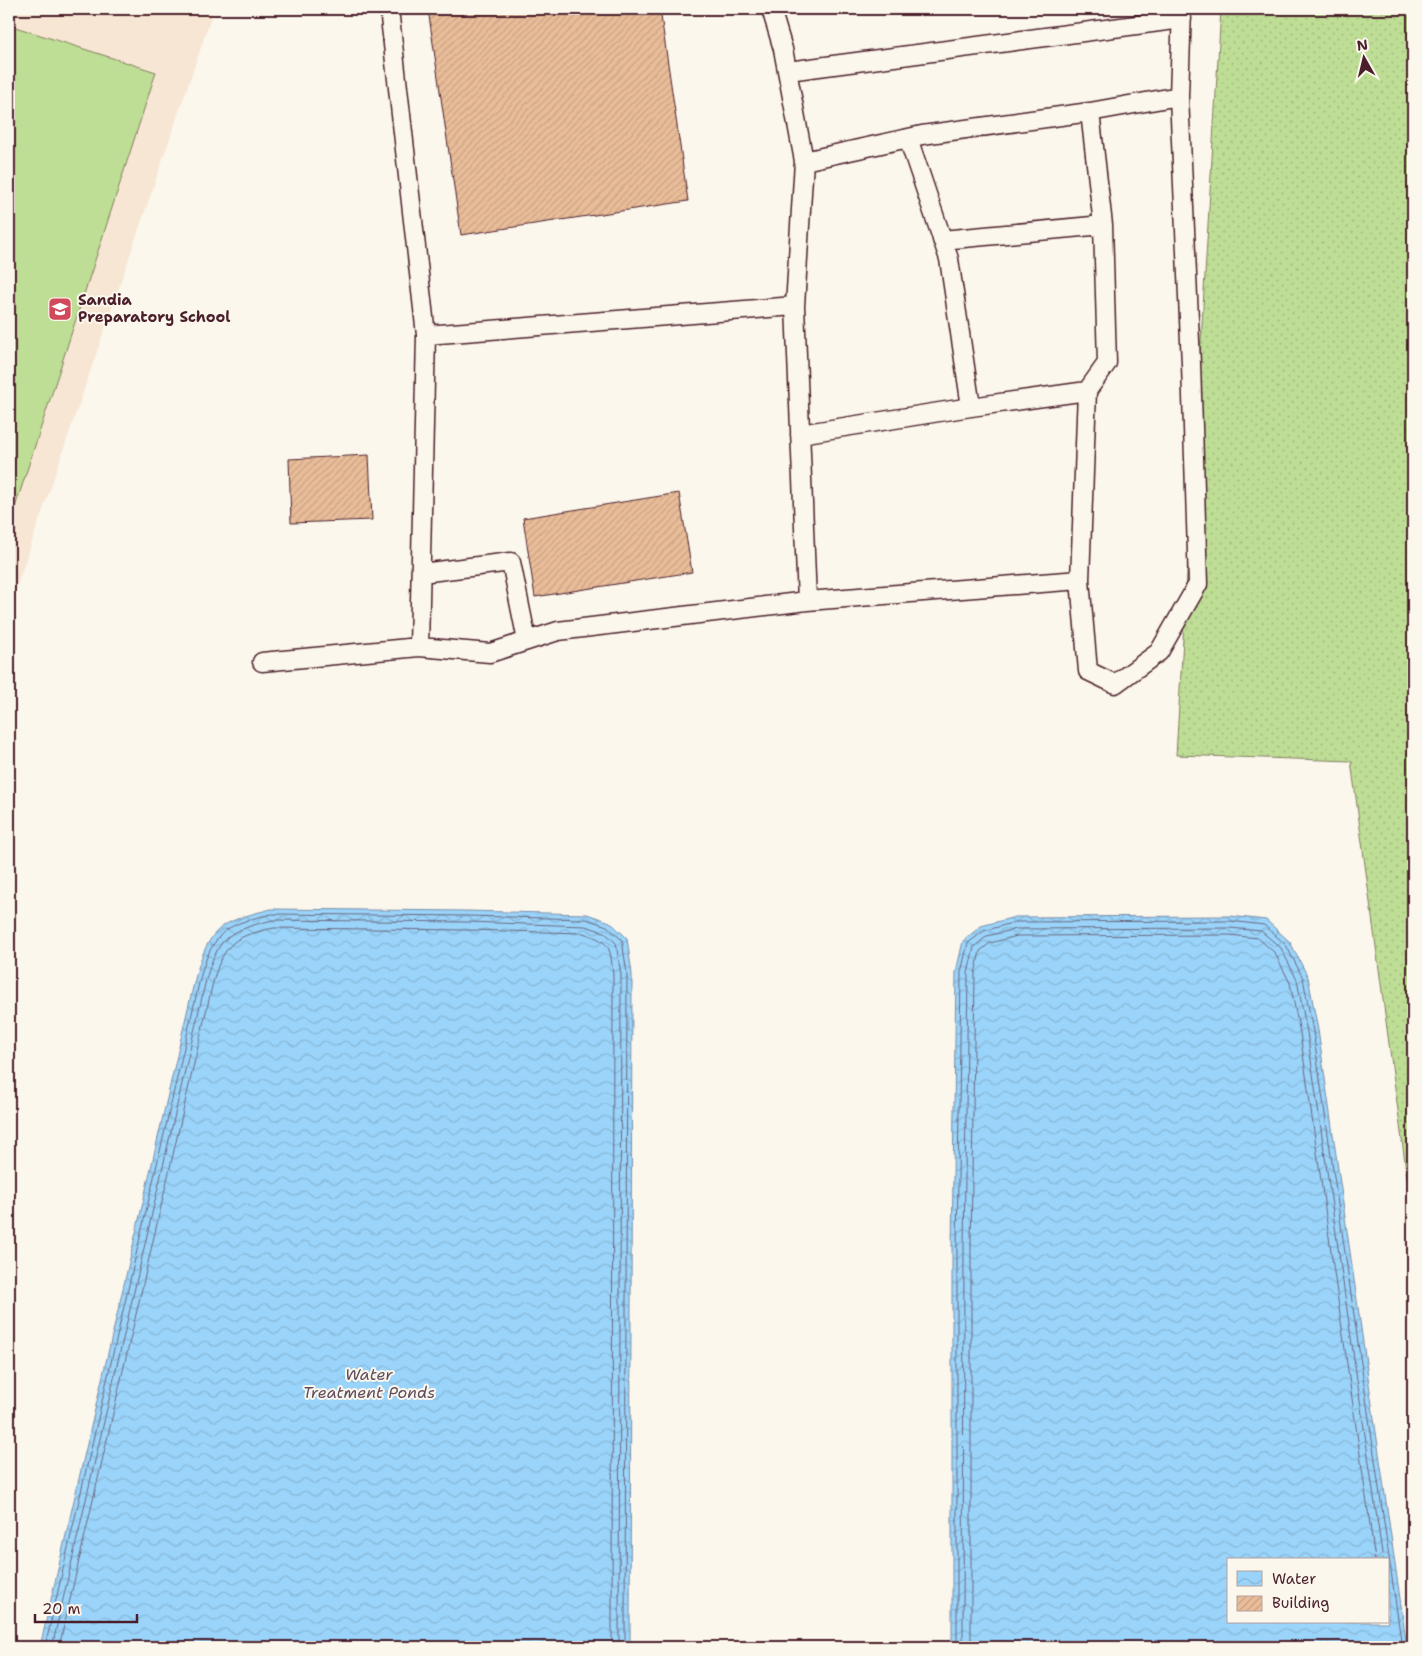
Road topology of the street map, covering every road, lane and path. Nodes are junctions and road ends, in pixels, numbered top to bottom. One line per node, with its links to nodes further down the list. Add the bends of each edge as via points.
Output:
1 (389, 9): 12 (lane)
2 (770, 9): 4 (lane)
3 (1182, 14): 4 (lane); 5 (lane)
4 (788, 72): 8 (lane)
5 (1179, 96): 6 (lane); 17 (lane, via 1198,584 1160,652 1115,684 1088,671)
6 (1090, 112): 7 (lane); 9 (lane)
7 (908, 138): 8 (lane); 10 (lane)
8 (804, 161): 11 (lane)
9 (1103, 225): 10 (lane); 13 (lane, via 1107,363)
10 (942, 240): 14 (lane, via 949,259)
11 (795, 306): 12 (lane); 15 (lane)
12 (426, 335): 16 (lane)
13 (1087, 392): 14 (lane); 17 (lane)
14 (971, 407): 15 (lane)
15 (800, 434): 18 (lane)
16 (421, 573): 19 (lane, via 511,562); 20 (lane)
17 (1080, 580): 18 (lane)
18 (807, 600): 19 (lane, via 558,632)
19 (527, 641): 20 (lane, via 490,653)
20 (419, 647): 21 (lane)
21 (262, 662)

